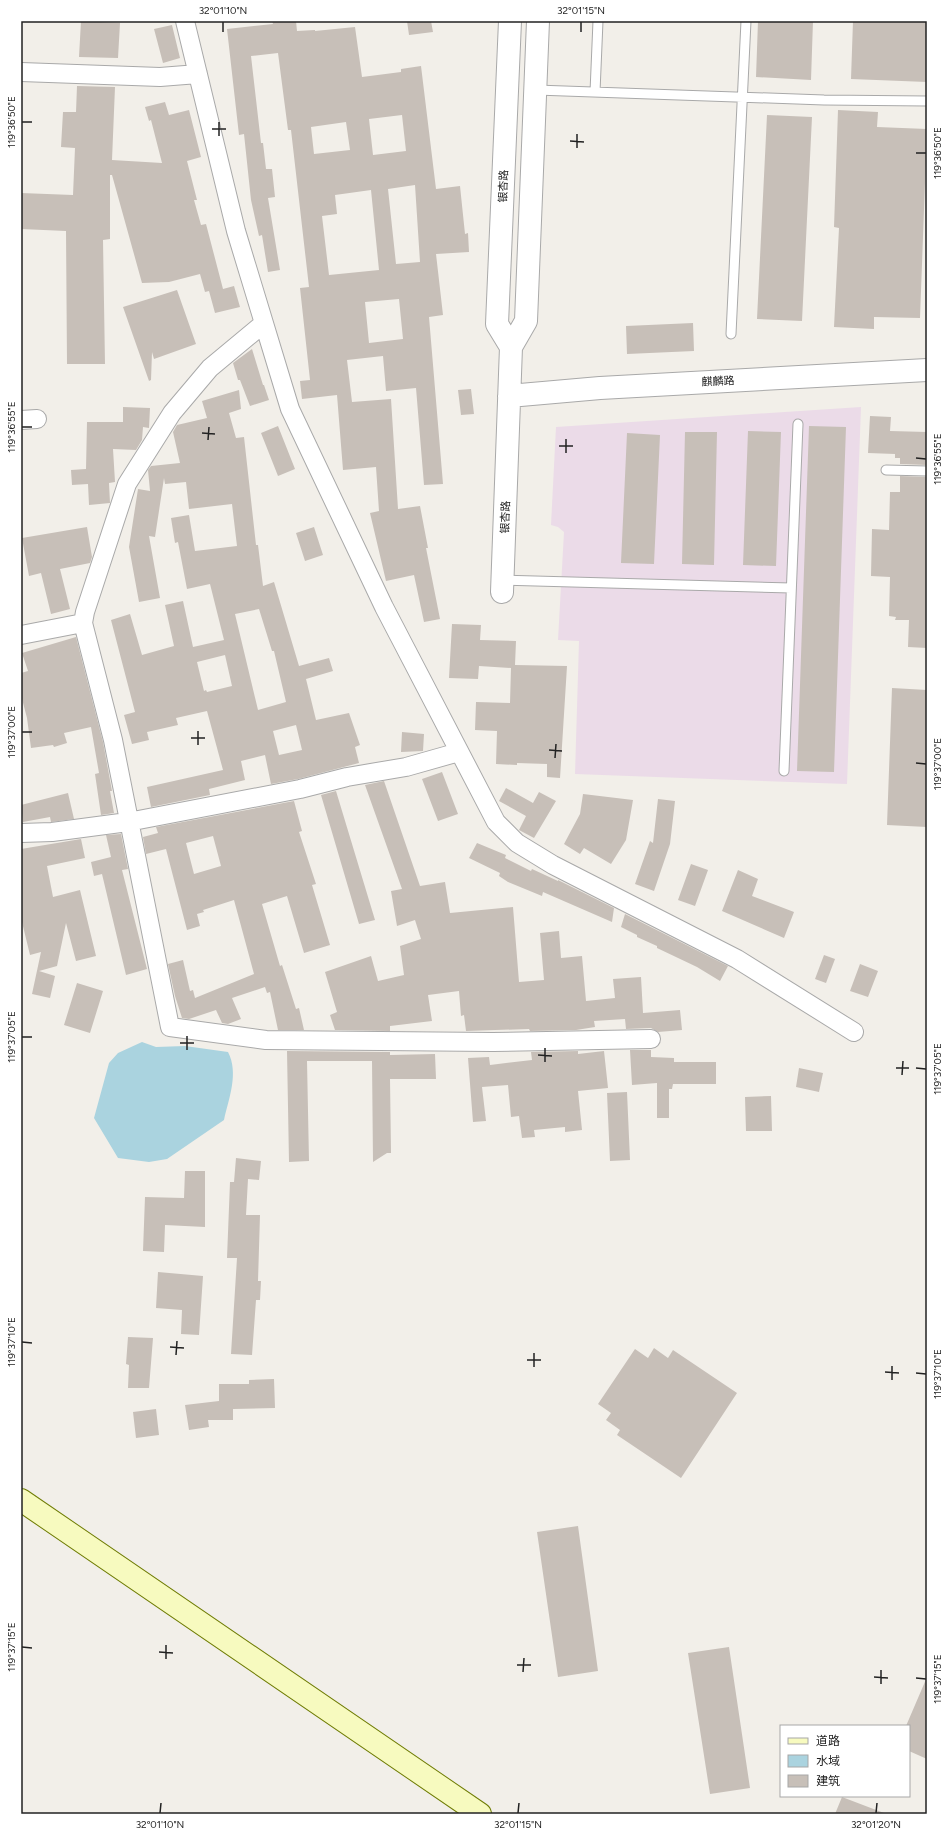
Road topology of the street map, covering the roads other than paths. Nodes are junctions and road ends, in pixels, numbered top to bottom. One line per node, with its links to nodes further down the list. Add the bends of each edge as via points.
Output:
1 (185, 21): 7 (street)
2 (510, 21): 14 (street, 银杏路, via 497,324)
3 (538, 21): 8 (street, 银杏路)
4 (598, 21): 9 (lane)
5 (746, 21): 10 (lane)
6 (21, 72): 7 (street, via 160,77)
7 (198, 74): 12 (street, via 236,231)
8 (536, 90): 9 (lane); 14 (street, 银杏路, via 526,320)
9 (595, 92): 10 (lane)
10 (742, 97): 11 (lane); 13 (lane)
11 (927, 102)
12 (263, 324): 22 (street, via 210,368 172,413 127,484); 24 (street, via 290,409 384,608)
13 (731, 334)
14 (511, 347): 16 (street, 银杏路)
15 (927, 370): 16 (street, 麒麟路, via 600,388)
16 (509, 396): 20 (street, 银杏路)
17 (798, 424): 21 (lane)
18 (886, 470): 19 (lane)
19 (927, 471)
20 (502, 586): 21 (lane)
21 (791, 588): 25 (lane)
22 (83, 623): 23 (street); 26 (street, via 113,740)
23 (21, 635)
24 (459, 752): 26 (street, via 406,767); 28 (street, via 496,822 517,843 553,865 737,959)
25 (784, 771)
26 (128, 822): 27 (street, via 52,832); 29 (street, via 170,1027 266,1040 493,1042)
27 (21, 833)
28 (854, 1032)
29 (651, 1039)
30 (21, 1500): 31 (main road)
31 (480, 1814)

